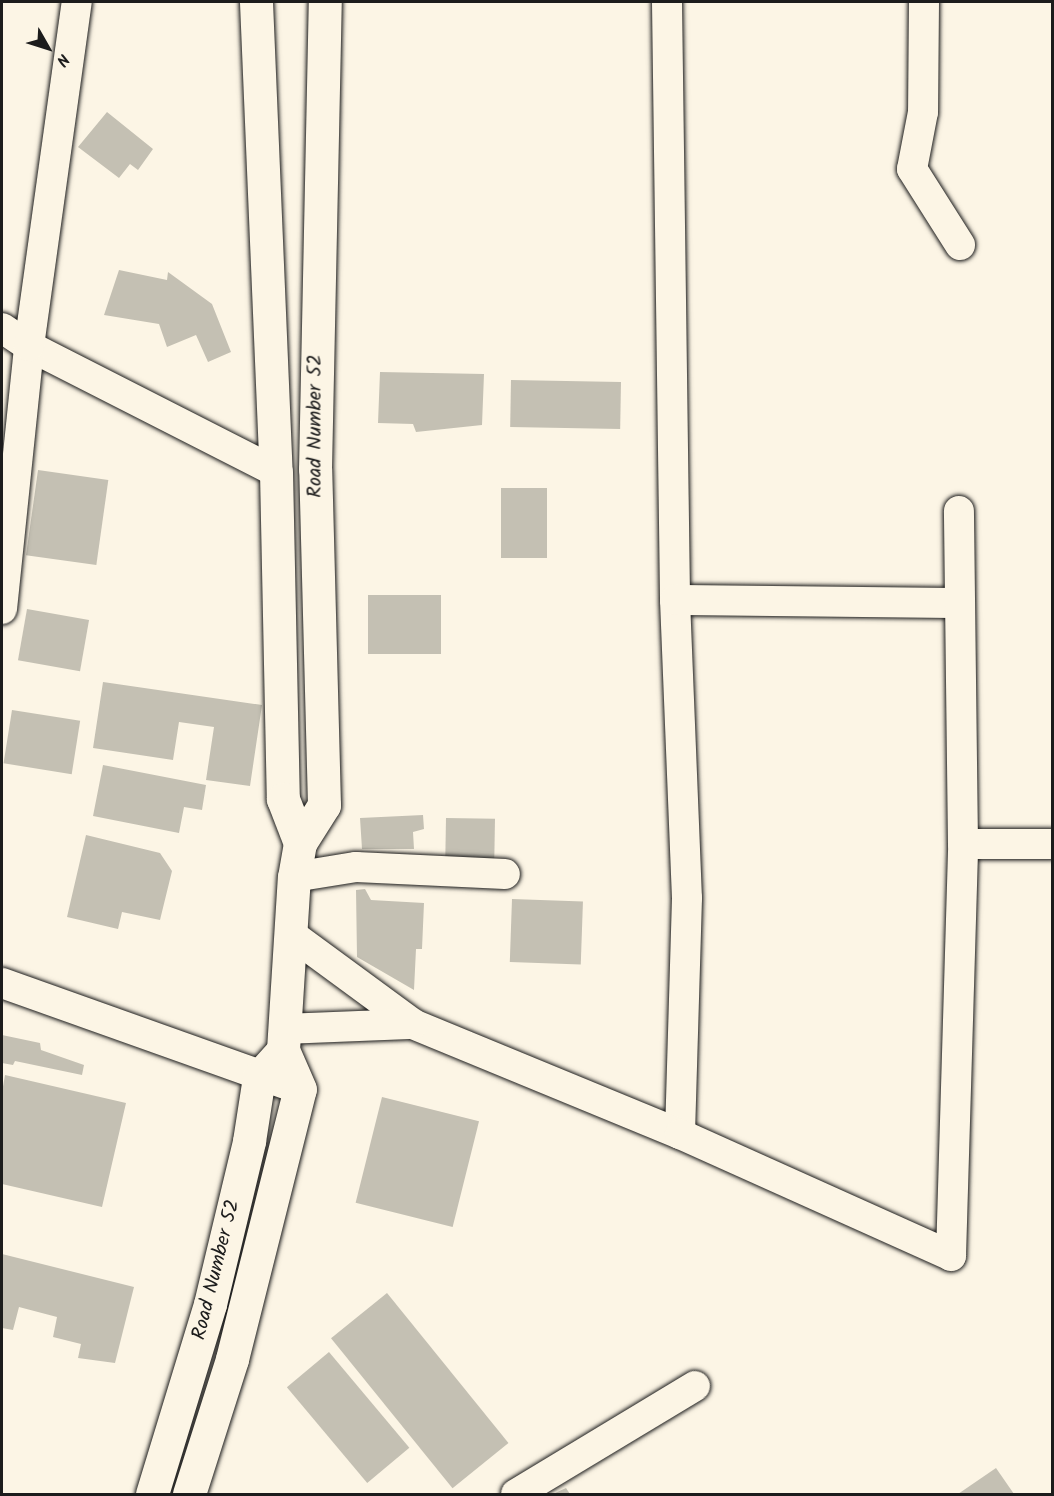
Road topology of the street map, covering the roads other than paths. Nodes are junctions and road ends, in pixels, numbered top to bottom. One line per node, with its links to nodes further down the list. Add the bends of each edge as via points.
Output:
1 (76, 2): 8 (street)
2 (256, 2): 9 (main road, Road Number 52)
3 (325, 2): 14 (main road, Road Number 52, via 315,469 324,805)
4 (667, 2): 11 (street)
5 (924, 2): 6 (street, via 923,112 912,169)
6 (960, 245)
7 (2, 328): 8 (street)
8 (29, 346): 9 (street); 13 (street)
9 (276, 472): 14 (main road, Road Number 52, via 283,799)
10 (959, 511): 12 (street)
11 (675, 600): 12 (street); 25 (street, via 687,898)
12 (960, 603): 15 (street)
13 (2, 609)
14 (300, 843): 18 (main road, Road Number 52)
15 (963, 844): 16 (street); 25 (street, via 951,1256)
16 (1053, 844)
17 (505, 874): 18 (street, via 356,867)
18 (294, 877): 19 (main road, Road Number 52)
19 (292, 935): 21 (street); 22 (main road, Road Number 52)
20 (2, 983): 23 (street)
21 (413, 1024): 22 (street); 25 (street)
22 (284, 1039): 23 (main road); 24 (main road, Road Number 52)
23 (259, 1077): 24 (street); 27 (main road, Road Number 52, via 249,1141 210,1304)
24 (300, 1089): 28 (main road, Road Number 52, via 238,1336)
25 (680, 1134)
26 (695, 1386): 29 (street)
27 (152, 1494)
28 (189, 1494)
29 (516, 1494)

